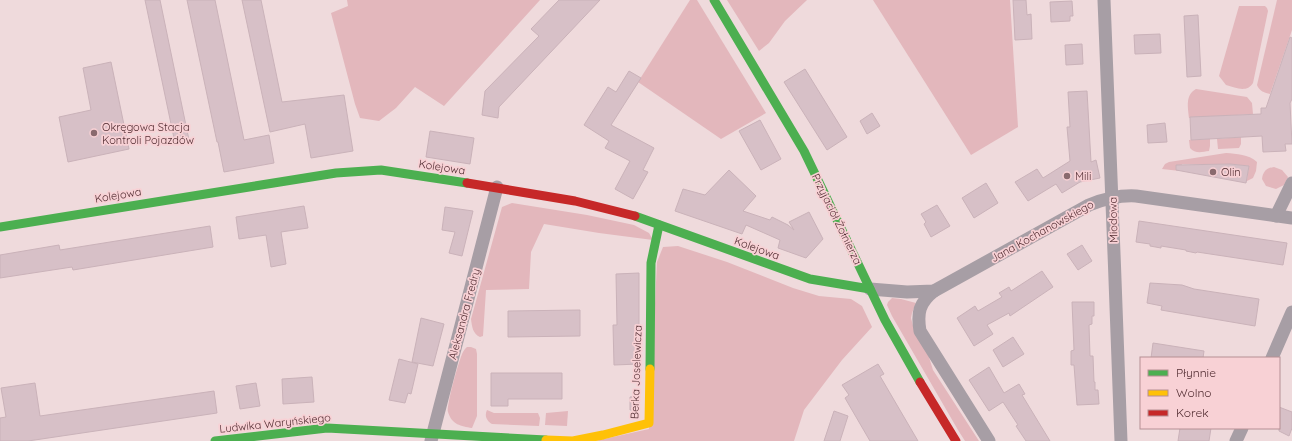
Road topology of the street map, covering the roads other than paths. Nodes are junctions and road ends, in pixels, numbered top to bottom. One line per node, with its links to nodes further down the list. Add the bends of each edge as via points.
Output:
1 (714, 0): 10 (street, Przyjaciół Żołnierza, via 804,151)
2 (1104, 0): 5 (street, Miodowa)
3 (1292, 183): 6 (street)
4 (497, 187): 8 (street, Kolejowa, via 575,201 629,214); 9 (street, Kolejowa, via 381,170 354,171); 15 (street, Aleksandra Fredry)
5 (1112, 197): 6 (street, Jana Kochanowskiego, via 1136,196); 11 (street, Jana Kochanowskiego, via 1089,205); 19 (street, Miodowa)
6 (1276, 216): 7 (street, Jana Kochanowskiego)
7 (1292, 218)
8 (659, 225): 10 (street, Kolejowa, via 810,279); 15 (street, Berka Joselewicza, via 651,263 649,424 573,441)
9 (0, 227)
10 (870, 289): 11 (street, Jana Kochanowskiego); 17 (street, Przyjaciół Żołnierza, via 904,355)
11 (934, 291): 18 (street, via 922,304 918,314 920,331)
12 (1292, 312): 13 (street)
13 (1272, 357)
14 (1242, 429): 20 (street)
15 (432, 437): 16 (street, Ludwika Waryńskiego, via 326,428)
16 (215, 441)
17 (956, 441)
18 (988, 441)
19 (1121, 441)
20 (1236, 441)

